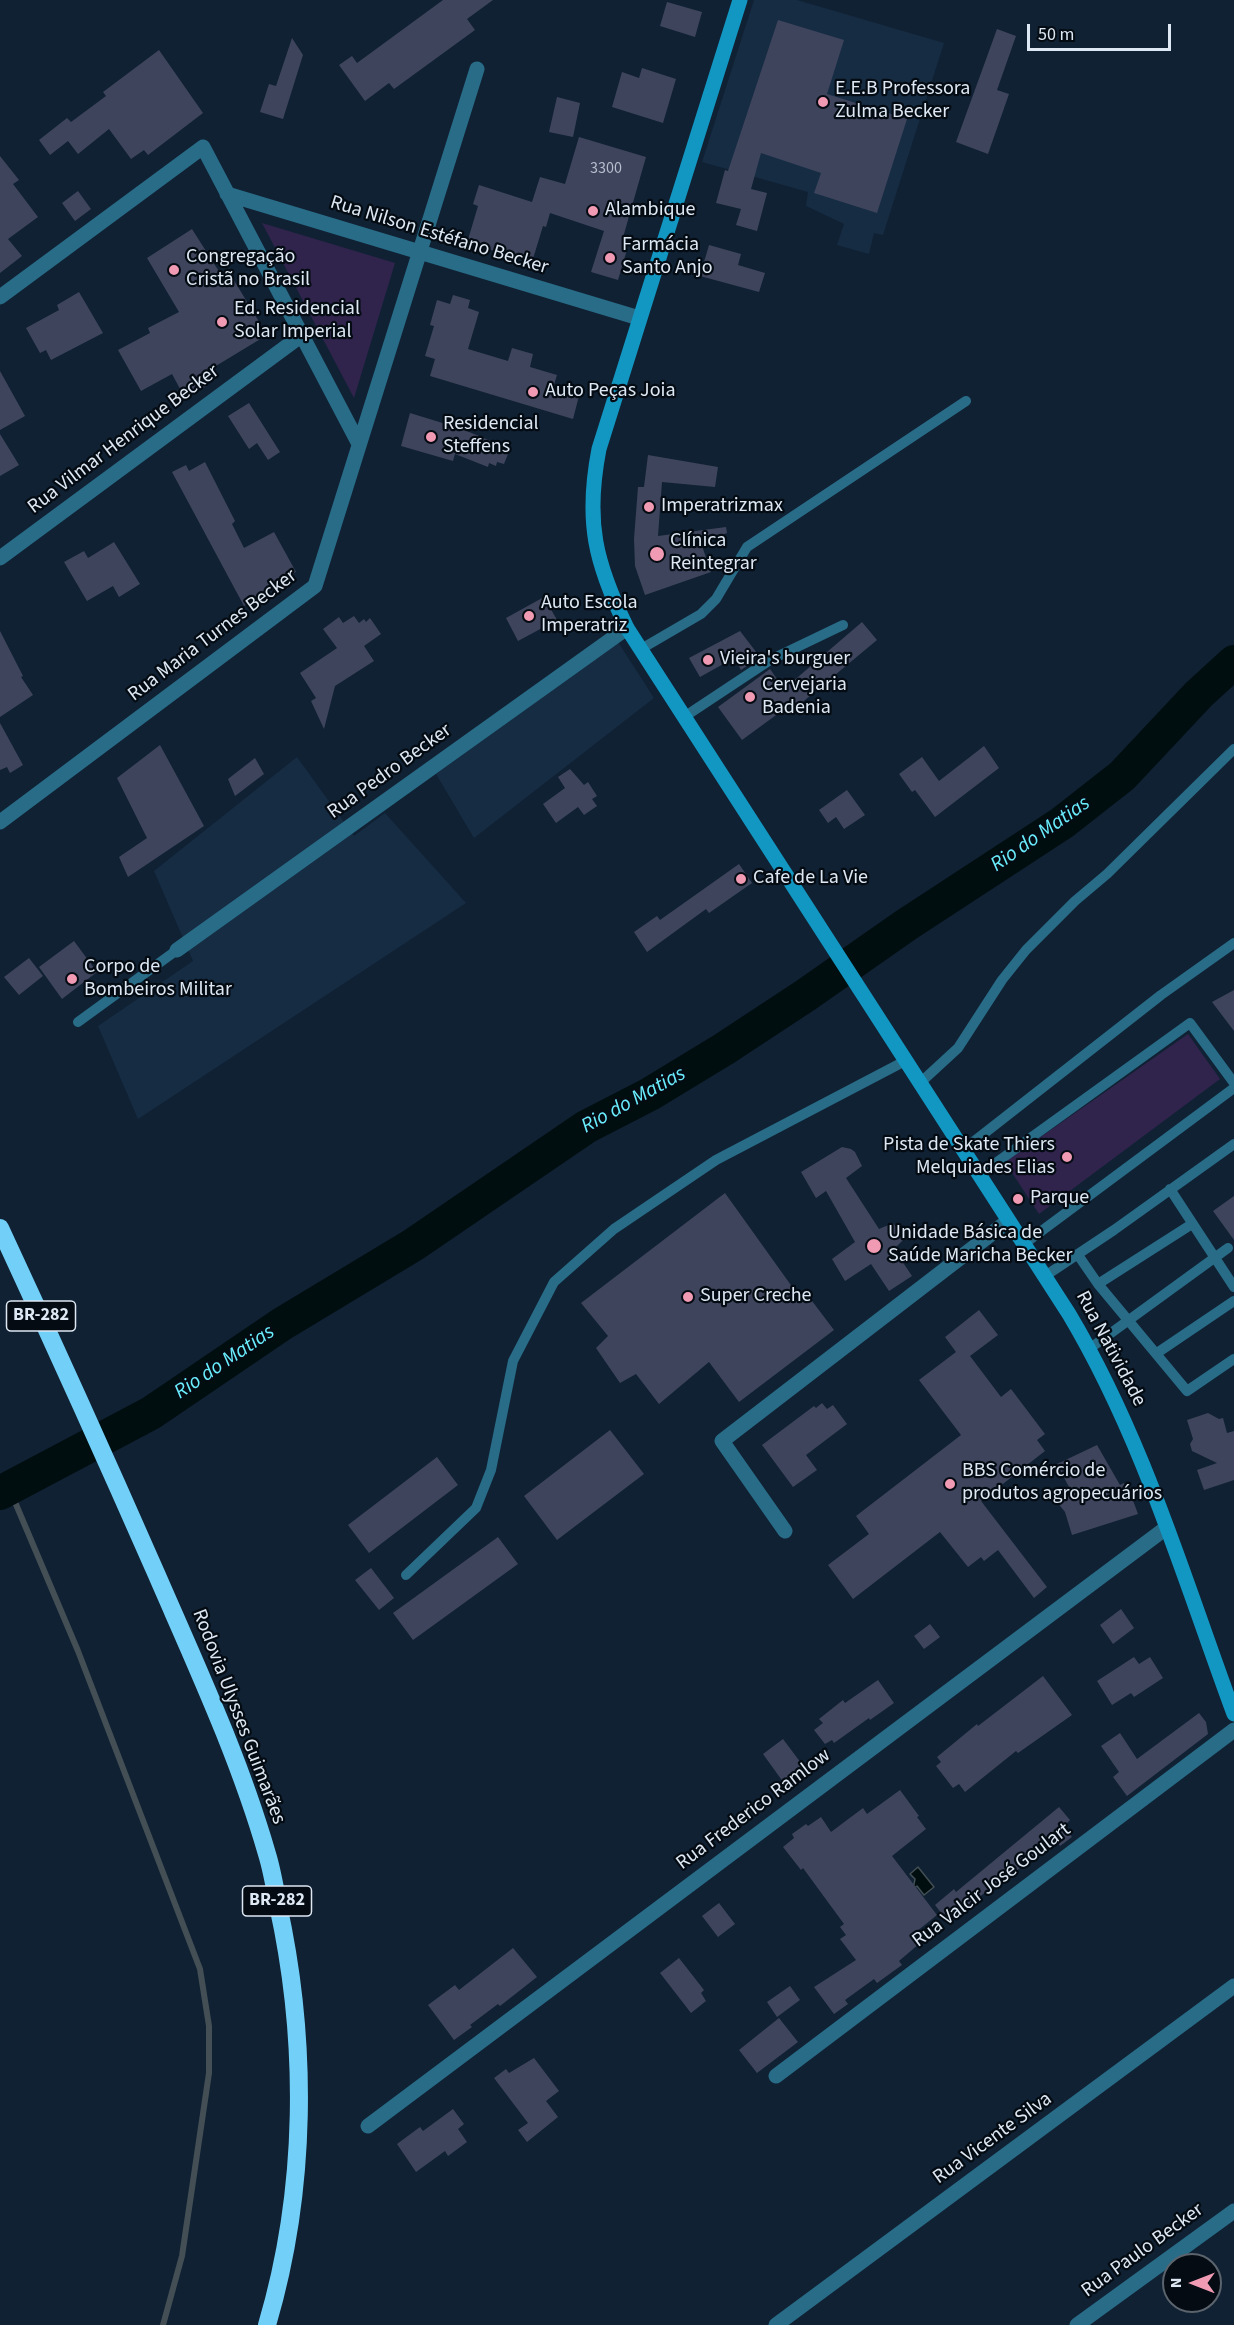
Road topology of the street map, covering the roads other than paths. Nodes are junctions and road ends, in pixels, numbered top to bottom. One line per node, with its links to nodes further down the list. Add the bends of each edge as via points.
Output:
1 (740, 0): 6 (main road, Rua Natividade)
2 (477, 69): 4 (street, Rua Maria Turnes Becker)
3 (227, 194): 4 (street, Rua Nilson Estéfano Becker); 5 (street, via 202,147); 7 (street)
4 (418, 251): 6 (street, Rua Nilson Estéfano Becker); 9 (street, Rua Maria Turnes Becker)
5 (0, 297)
6 (639, 318): 12 (main road, Rua Natividade, via 599,449 592,506 598,559)
7 (302, 335): 9 (street); 10 (street, Rua Vilmar Henrique Becker)
8 (966, 401): 13 (lane, via 747,547 716,598 701,614)
9 (359, 444): 16 (street, Rua Maria Turnes Becker, via 315,586)
10 (0, 558)
11 (843, 625): 14 (lane, via 771,660)
12 (627, 627): 13 (main road, Rua Natividade); 18 (street, Rua Pedro Becker)
13 (641, 649): 14 (main road, Rua Natividade)
14 (684, 717): 20 (main road, Rua Natividade)
15 (1234, 749): 21 (lane, via 1026,950 958,1048)
16 (0, 822)
17 (1234, 943): 25 (lane)
18 (177, 950): 19 (lane)
19 (78, 1022)
20 (905, 1061): 21 (main road, Rua Natividade); 45 (lane, via 716,1160 614,1229 554,1282 513,1361 491,1470 476,1508)
21 (920, 1083): 25 (main road, Rua Natividade)
22 (1234, 1083): 26 (lane, via 1190,1023)
23 (1234, 1088): 31 (lane)
24 (1234, 1144): 27 (lane)
25 (963, 1150): 26 (main road, Rua Natividade)
26 (979, 1175): 28 (main road, Rua Natividade)
27 (1170, 1189): 29 (lane); 33 (lane)
28 (1008, 1221): 31 (main road, Rua Natividade); 44 (street, via 722,1441)
29 (1192, 1224): 34 (lane); 36 (lane)
30 (0, 1228): 52 (highway, Rodovia Ulysses Guimarães / BR-282, via 218,1715 268,1855 287,1946 297,2030 299,2118 293,2206)
31 (1024, 1244): 35 (main road, Rua Natividade)
32 (1228, 1248): 34 (lane)
33 (1078, 1255): 35 (lane); 36 (lane)
34 (1214, 1259): 37 (lane); 39 (lane)
35 (1045, 1276): 40 (main road, Rua Natividade)
36 (1098, 1284): 39 (lane)
37 (1234, 1287)
38 (1234, 1301): 41 (lane)
39 (1129, 1320): 40 (lane); 41 (lane)
40 (1089, 1349): 43 (main road, Rua Natividade, via 1120,1408)
41 (1157, 1353): 42 (lane, via 1187,1391)
42 (1234, 1359)
43 (1166, 1528): 46 (main road, Rua Natividade); 50 (street, Rua Frederico Ramlow)
44 (785, 1531)
45 (406, 1575)
46 (1234, 1714)
47 (1234, 1730): 49 (street, Rua Valcir José Goulart)
48 (1234, 1986): 53 (street, Rua Vicente Silva)
49 (776, 2076)
50 (368, 2126)
51 (1234, 2211): 54 (street, Rua Paulo Becker)
52 (267, 2325)
53 (776, 2325)
54 (1077, 2325)

